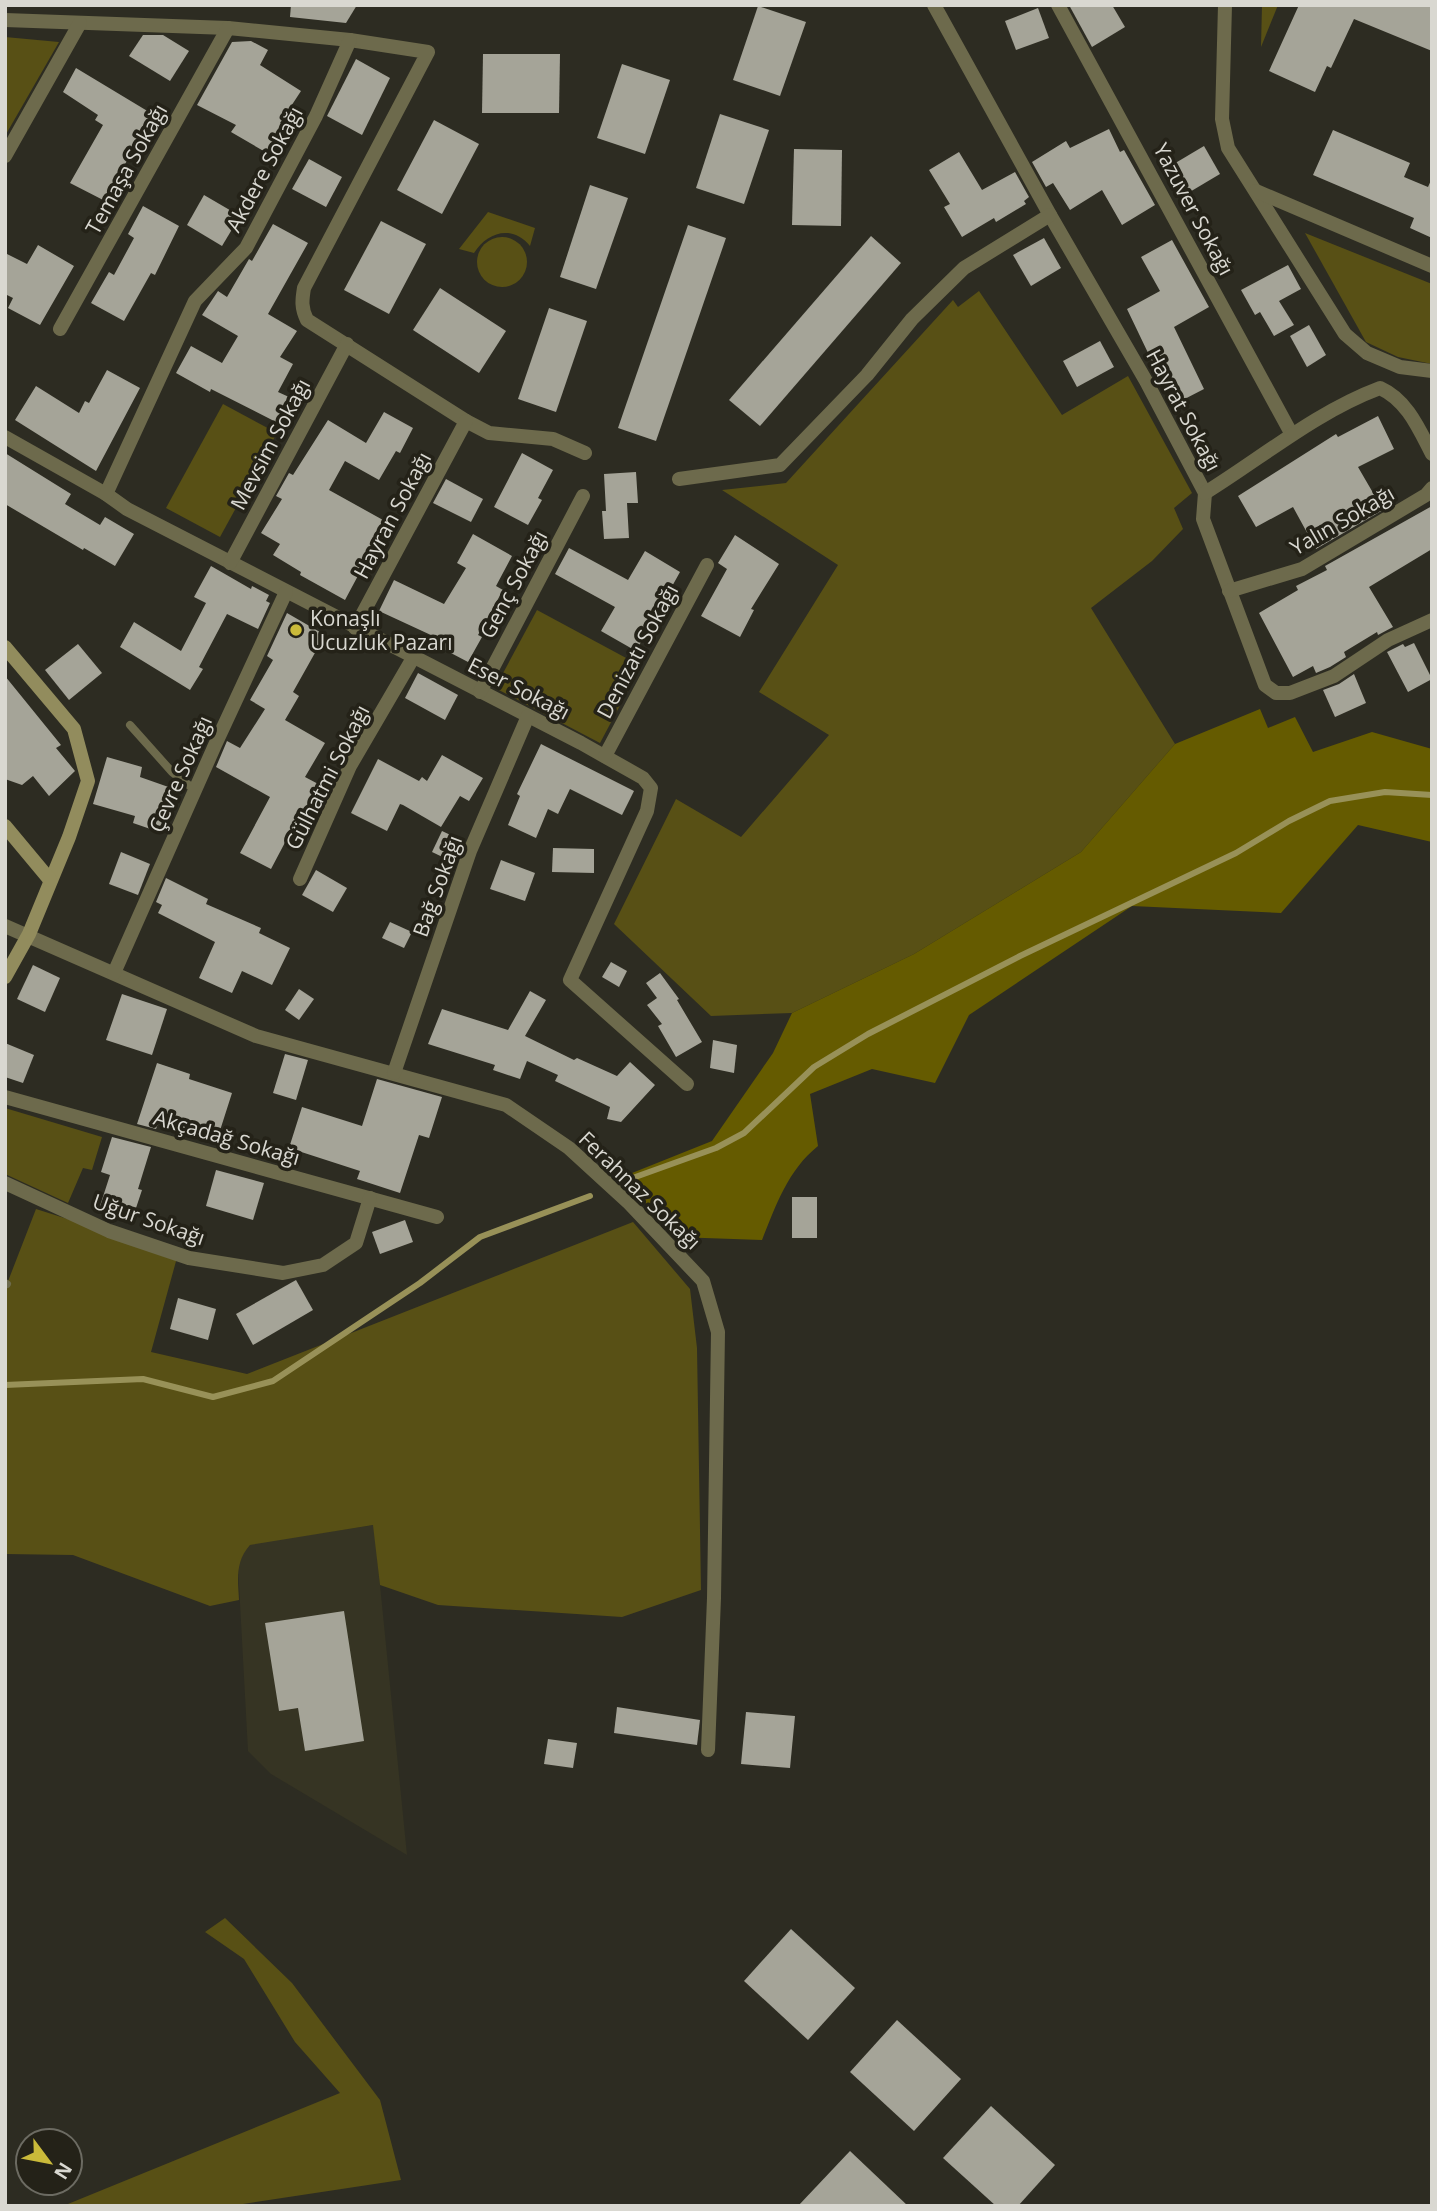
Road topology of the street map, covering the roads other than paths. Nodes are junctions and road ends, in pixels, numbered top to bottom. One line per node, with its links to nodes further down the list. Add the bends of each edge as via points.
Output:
1 (934, 5): 10 (street, Hayrat Sokağı)
2 (1058, 5): 16 (street, Yazuver Sokağı)
3 (1225, 5): 9 (street, via 1222,119 1228,148)
4 (5, 20): 5 (street)
5 (80, 23): 6 (street); 8 (street)
6 (228, 28): 7 (street); 12 (street, Temaşa Sokağı)
7 (350, 40): 13 (street, via 428,52 304,288 301,303 307,320); 23 (street, Akdere Sokağı, via 316,117 246,248 195,301)
8 (5, 156)
9 (1256, 191): 11 (street); 14 (street, via 1345,334 1367,353 1400,367)
10 (1050, 215): 20 (street, via 964,268 912,318 867,374 780,465); 22 (street, Hayrat Sokağı)
11 (1432, 266)
12 (60, 329)
13 (347, 344): 15 (street); 25 (street, Mevsim Sokağı)
14 (1432, 371)
15 (466, 421): 18 (street, via 489,433 553,439); 30 (street, Hayran Sokağı)
16 (1292, 433): 19 (street, via 1380,388 1412,416); 22 (street)
17 (5, 437): 23 (street, Eser Sokağı)
18 (585, 453)
19 (1432, 454)
20 (679, 479)
21 (1432, 488): 28 (street, Yalın Sokağı, via 1303,569)
22 (1205, 493): 28 (street, Hayrat Sokağı, via 1203,519)
23 (106, 494): 25 (street, Eser Sokağı)
24 (583, 496): 33 (street, Genç Sokağı)
25 (230, 563): 27 (street, Eser Sokağı)
26 (707, 565): 36 (street, Denizatı Sokağı)
27 (286, 592): 30 (street, Eser Sokağı); 37 (street, Çevre Sokağı)
28 (1229, 592): 29 (street, Hayrat Sokağı, via 1265,685 1276,692 1290,693 1334,676 1388,640)
29 (1432, 620)
30 (355, 628): 32 (street, Eser Sokağı)
31 (5, 647): 40 (street, via 74,729 88,781)
32 (413, 658): 33 (street, Eser Sokağı); 39 (street, Gülhatmi Sokağı, via 350,766)
33 (480, 692): 34 (street, Eser Sokağı)
34 (528, 716): 36 (street, Eser Sokağı); 45 (street, Bağ Sokağı, via 470,851)
35 (130, 725): 37 (lane, via 172,772)
36 (605, 756): 46 (street, Eser Sokağı, via 643,778 651,788 635,841 570,981)
37 (195, 790): 43 (street, Çevre Sokağı)
38 (5, 826): 40 (street)
39 (300, 879)
40 (50, 880): 42 (street)
41 (5, 926): 42 (street, Ferahnaz Sokağı)
42 (29, 934): 43 (street, Ferahnaz Sokağı); 44 (street)
43 (114, 973): 45 (street, Ferahnaz Sokağı, via 256,1036)
44 (5, 977)
45 (394, 1073): 51 (street, Ferahnaz Sokağı, via 506,1105 569,1148 703,1281 718,1332)
46 (687, 1084)
47 (5, 1097): 49 (street, Akçadağ Sokağı)
48 (5, 1183): 49 (street, Uğur Sokağı, via 109,1231 189,1258 283,1273 323,1265 356,1243)
49 (370, 1198): 50 (street, Akçadağ Sokağı)
50 (437, 1217)
51 (708, 1750)

